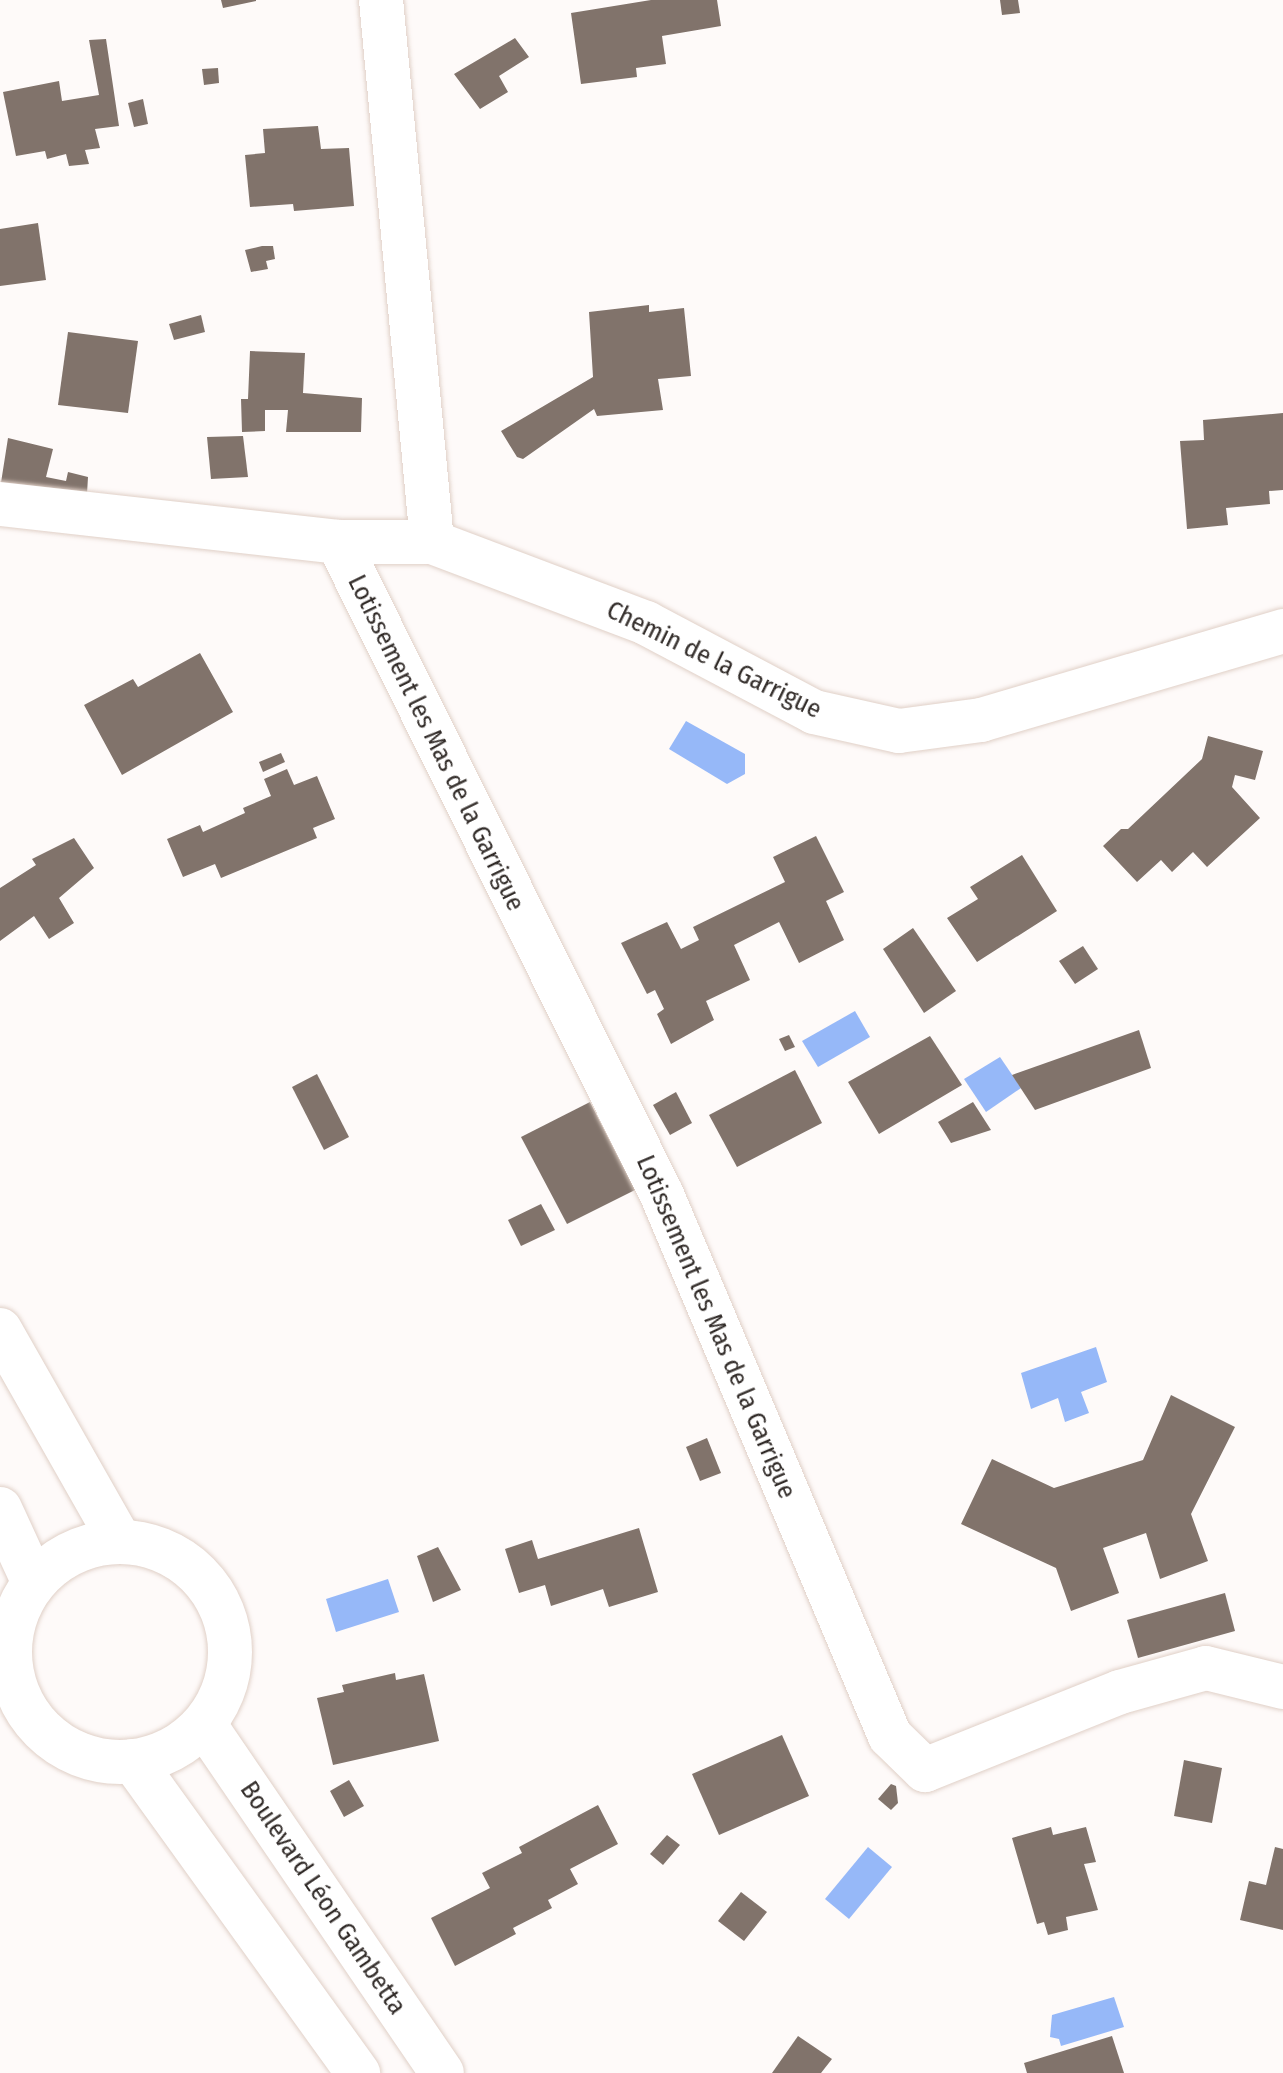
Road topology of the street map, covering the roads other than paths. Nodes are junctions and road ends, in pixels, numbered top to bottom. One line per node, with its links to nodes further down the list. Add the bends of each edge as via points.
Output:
1 (381, 0): 4 (street)
2 (0, 504): 3 (street, Chemin de la Garrigue)
3 (338, 542): 4 (street, Chemin de la Garrigue); 10 (street, Lotissement les Mas de la Garrigue, via 662,1195 890,1736 925,1770 1120,1692 1206,1668)
4 (432, 542): 5 (street, Chemin de la Garrigue, via 646,623 814,712 899,731 981,720)
5 (1283, 631)
6 (0, 1330): 8 (street)
7 (0, 1509): 9 (street)
8 (120, 1541): 9 (street, via 87,1546 58,1560); 11 (street, via 155,1547 187,1563 212,1590 227,1622 231,1659 223,1694)
9 (34, 1583): 12 (street, via 13,1627 9,1652 15,1689 34,1721 62,1746 96,1759)
10 (1283, 1687)
11 (204, 1724): 12 (street, via 160,1755); 14 (street, Boulevard Léon Gambetta)
12 (133, 1761): 13 (street)
13 (358, 2073)
14 (442, 2073)

